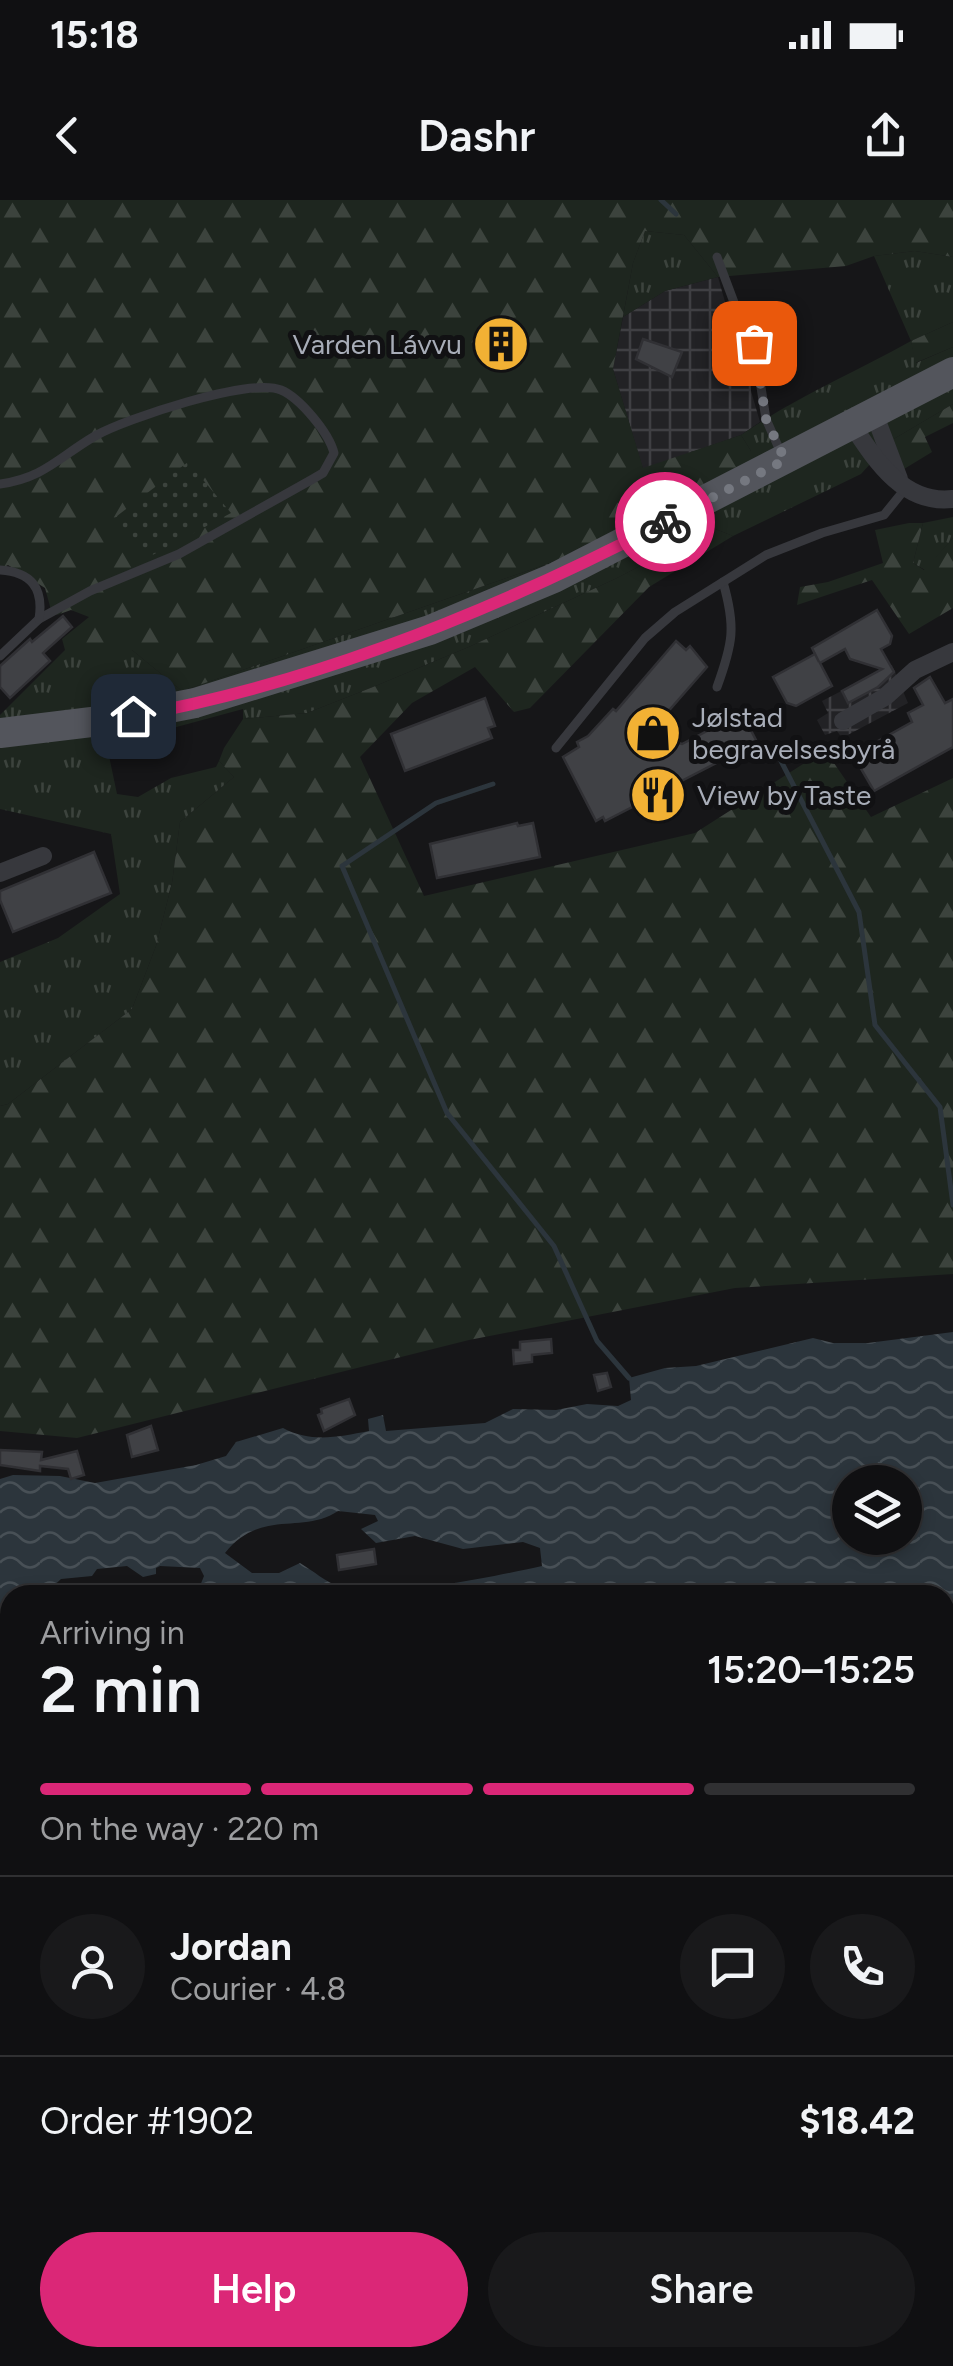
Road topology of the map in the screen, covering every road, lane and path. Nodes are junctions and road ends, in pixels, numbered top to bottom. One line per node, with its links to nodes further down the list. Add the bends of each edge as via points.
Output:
1 (717, 256): 4 (lane, via 754,343 766,419)
2 (953, 372): 3 (main road)
3 (863, 419): 4 (main road); 6 (street)
4 (785, 460): 15 (main road, via 554,578 430,630 195,703)
5 (0, 484): 10 (lane, via 35,477 137,417 260,388 284,391 331,441 330,464 312,480 180,554)
6 (903, 487): 7 (street, via 926,498); 9 (lane, via 884,515 766,556)
7 (953, 499)
8 (0, 570): 10 (lane, via 34,581)
9 (723, 582): 13 (lane, via 734,618); 16 (lane, via 645,638)
10 (39, 619): 12 (lane)
11 (953, 652): 14 (street)
12 (0, 656)
13 (717, 687)
14 (843, 721)
15 (0, 733)
16 (556, 748)
17 (42, 856): 18 (street)
18 (0, 873)

